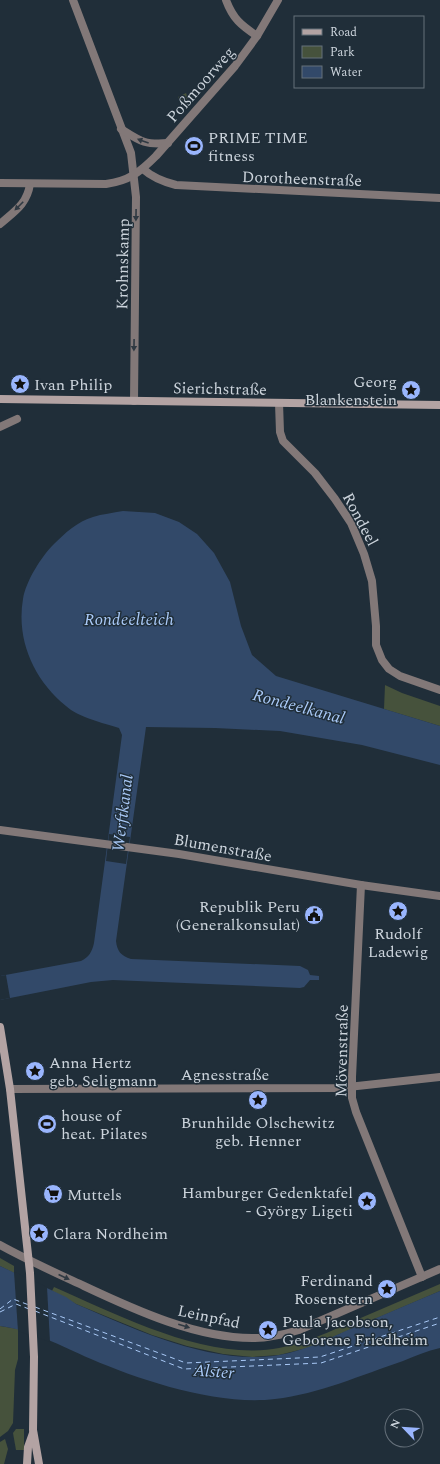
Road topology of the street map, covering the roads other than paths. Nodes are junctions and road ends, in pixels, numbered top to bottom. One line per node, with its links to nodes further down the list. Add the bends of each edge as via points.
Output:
1 (73, 0): 5 (street, Krohnskamp)
2 (226, 0): 4 (street, via 237,21)
3 (278, 0): 4 (street, Poßmoorweg)
4 (257, 36): 6 (street, Poßmoorweg, via 235,66)
5 (121, 129): 6 (street, one-way to 5, via 142,142); 8 (street, Krohnskamp, via 130,153)
6 (168, 143): 7 (street, Poßmoorweg)
7 (143, 169): 8 (street, Poßmoorweg); 11 (street, Dorotheenstraße, via 163,182 176,185)
8 (133, 176): 10 (street, via 106,184); 14 (street, Krohnskamp, one-way to 14, via 136,197)
9 (0, 183): 10 (street)
10 (30, 184): 12 (street, one-way to 12, via 22,204)
11 (440, 198)
12 (0, 224)
13 (0, 399): 14 (main road, Sierichstraße)
14 (134, 401): 15 (main road, Sierichstraße)
15 (279, 403): 16 (main road, Sierichstraße); 19 (street, Rondeel, via 279,430 283,441 315,473 335,499 351,524 364,554 372,581 379,656 392,672)
16 (440, 405)
17 (17, 419): 18 (street)
18 (0, 427)
19 (440, 690)
20 (0, 830): 21 (street, Blumenstraße, via 179,854)
21 (361, 885): 22 (street, Blumenstraße); 25 (street, Mövenstraße)
22 (440, 896)
23 (0, 1027): 26 (main road)
24 (440, 1077): 25 (street, Agnesstraße)
25 (352, 1087): 26 (street, Agnesstraße); 30 (street, Mövenstraße, via 356,1112)
26 (10, 1089): 28 (main road)
27 (0, 1245): 28 (street, Leinpfad)
28 (28, 1260): 30 (street, Leinpfad, one-way to 30, via 150,1315 213,1333 255,1338 278,1336 299,1330); 31 (main road, via 33,1340)
29 (440, 1269): 30 (street, Leinpfad)
30 (422, 1277)
31 (33, 1430): 32 (main road); 33 (main road)
32 (27, 1464)
33 (39, 1464)

